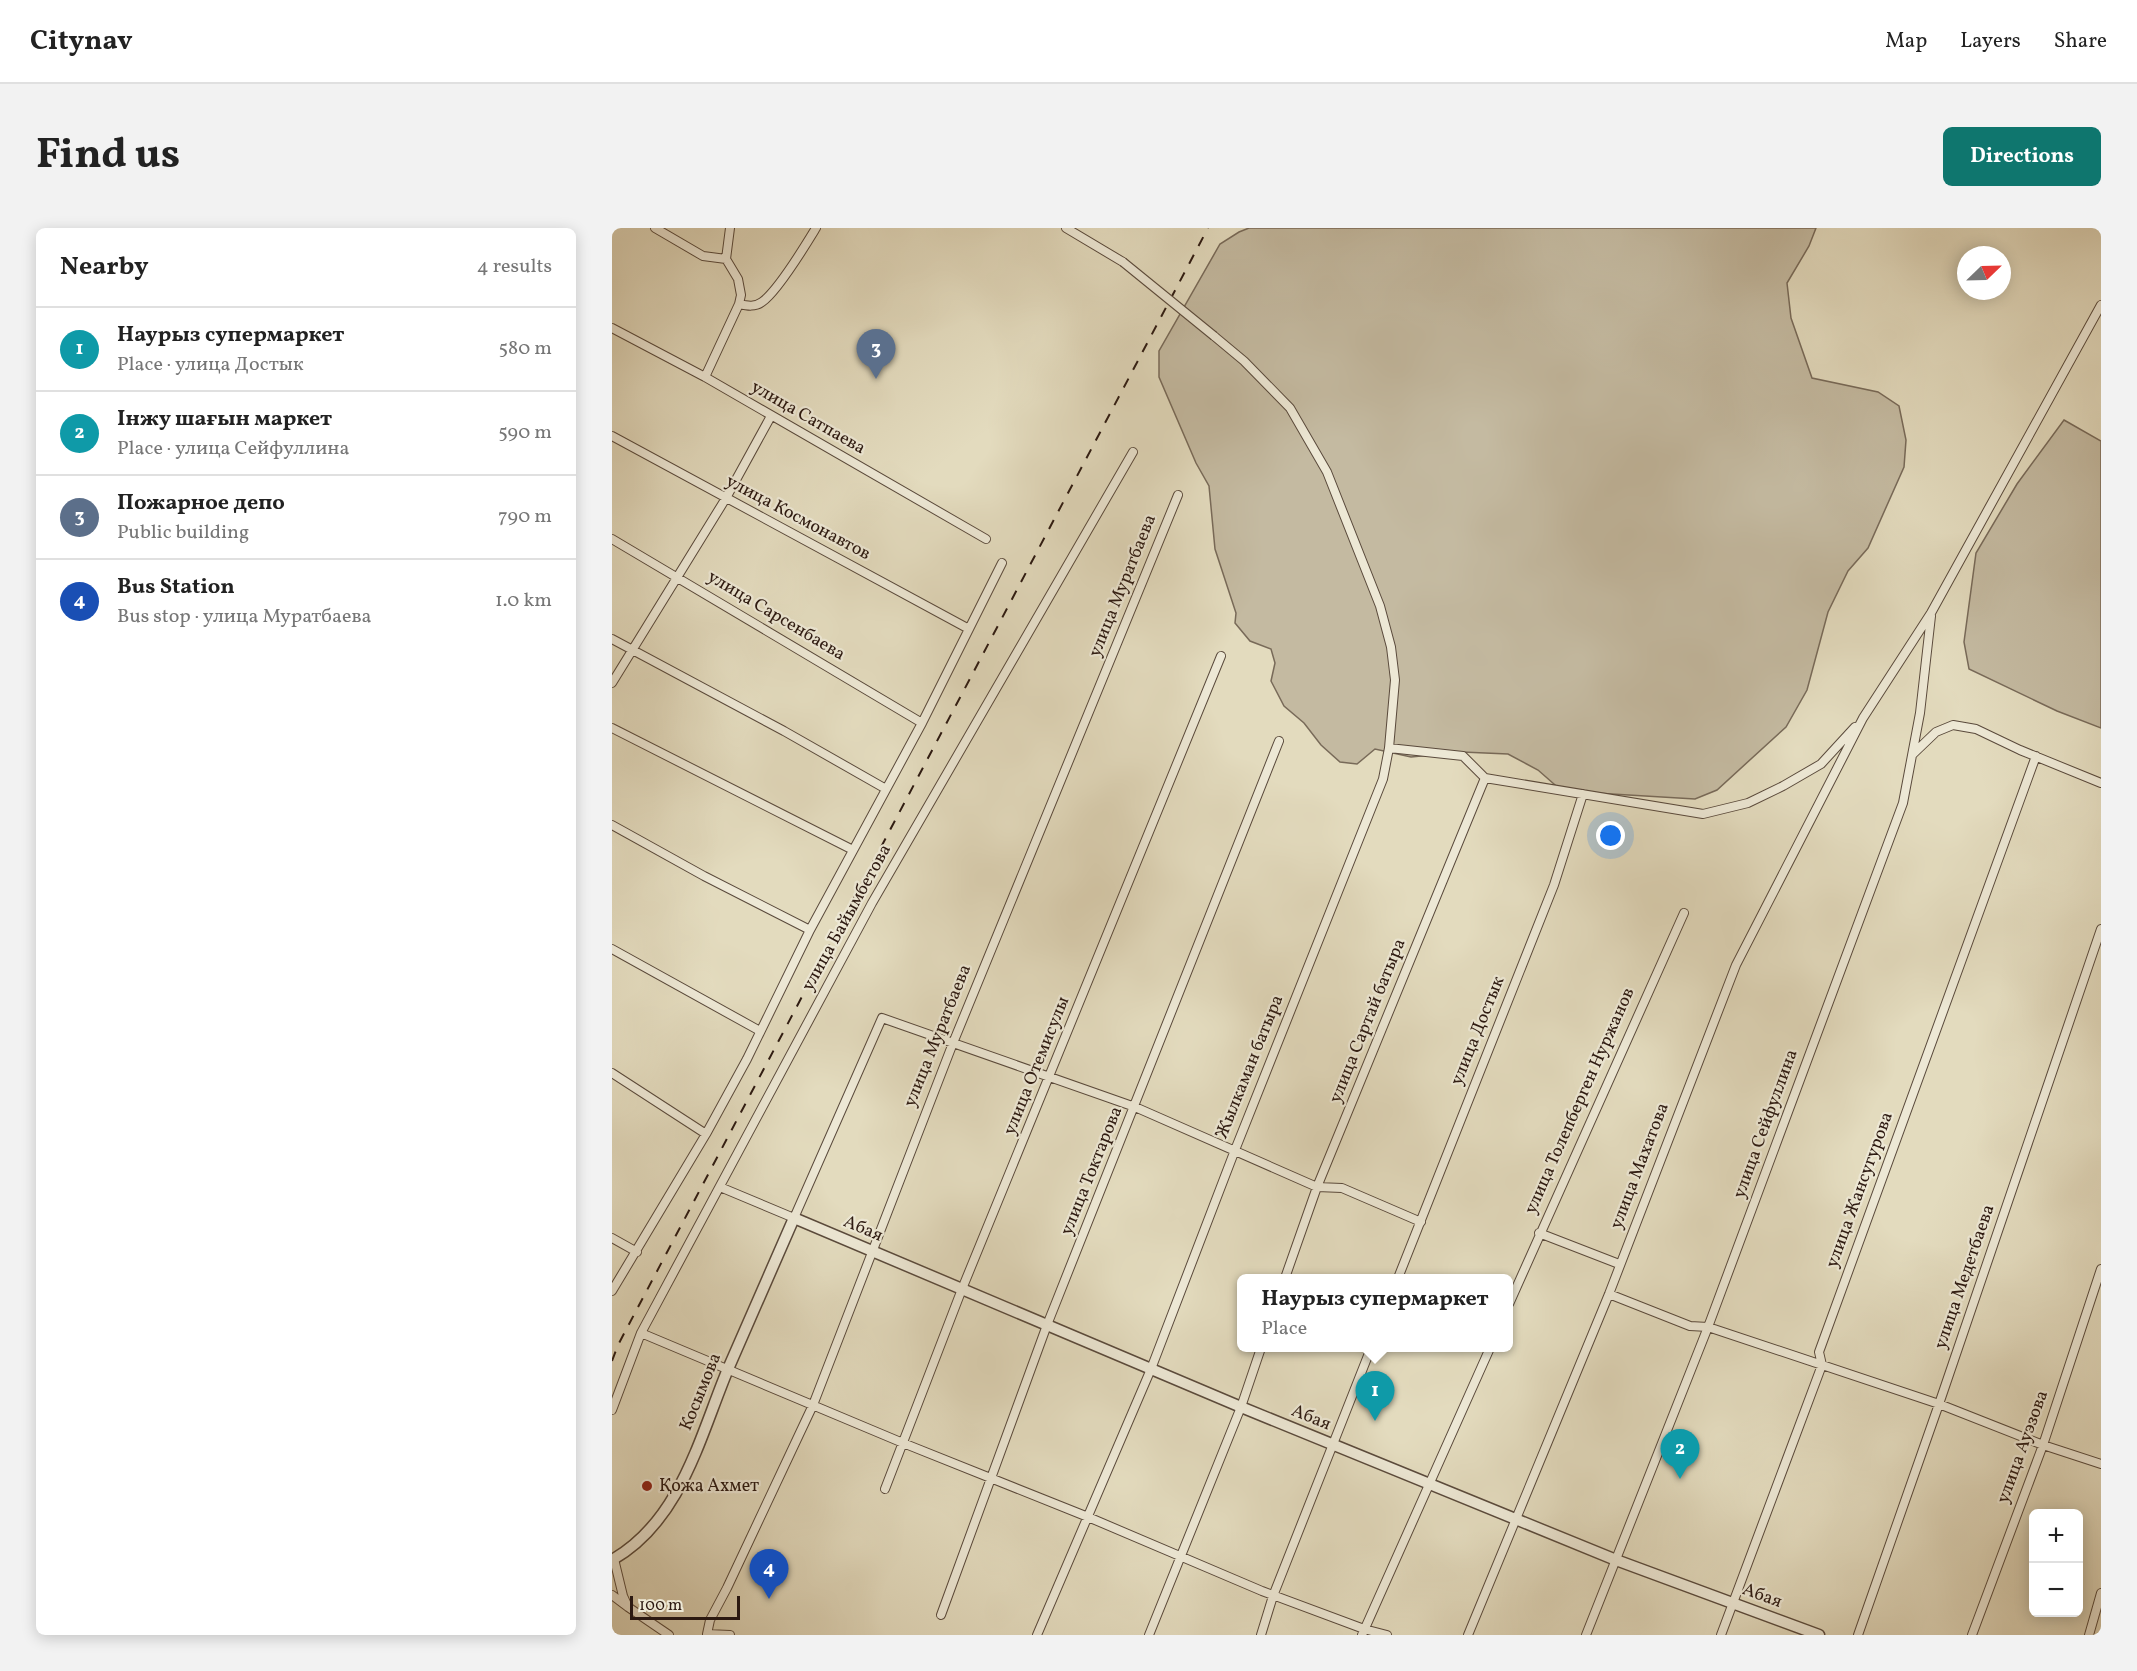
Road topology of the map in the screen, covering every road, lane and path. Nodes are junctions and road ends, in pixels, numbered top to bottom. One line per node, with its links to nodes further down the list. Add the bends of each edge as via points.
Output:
1 (655, 228): 5 (street, via 703,255)
2 (730, 228): 5 (street)
3 (816, 228): 6 (street, via 763,302)
4 (1066, 228): 29 (street, Жылкаман батыра, bridge, via 1124,262 1244,361 1290,408 1326,472 1380,606 1395,680)
5 (726, 259): 6 (street, via 738,279)
6 (739, 304): 9 (street)
7 (2101, 305): 19 (street)
8 (612, 327): 9 (street, улица Сатпаева)
9 (705, 377): 10 (street, улица Сатпаева)
10 (771, 416): 14 (street); 16 (street, улица Сатпаева)
11 (612, 436): 14 (street, улица Космонавтов)
12 (1133, 452): 49 (street, улица Байымбетова, via 872,903)
13 (1178, 495): 43 (street, улица Муратбаева)
14 (726, 498): 18 (street); 20 (street, улица Космонавтов)
15 (612, 539): 18 (street, улица Сарсенбаева)
16 (986, 539)
17 (1002, 563): 20 (street)
18 (677, 576): 22 (street); 26 (street, улица Сарсенбаева)
19 (1931, 613): 25 (street); 30 (street, улица Сейфуллина)
20 (969, 629): 26 (street)
21 (612, 639): 22 (street)
22 (632, 650): 24 (street); 34 (street)
23 (1221, 656): 45 (street, улица Отемисулы)
24 (612, 683)
25 (1863, 718): 35 (street, via 1821,764 1748,803 1703,814); 57 (street, улица Махатова, via 1736,965)
26 (922, 723): 34 (street)
27 (612, 728): 37 (street)
28 (1279, 741): 46 (street, улица Токтарова)
29 (1389, 748): 32 (street, via 1463,756); 48 (street, Жылкаман батыра, via 1383,778)
30 (1912, 755): 31 (street, via 1936,732 1953,725 1976,729); 66 (street, улица Сейфуллина, via 1903,803)
31 (2036, 756): 33 (street); 71 (street, улица Жансугурова, via 1819,1352)
32 (1485, 778): 35 (street); 50 (street, улица Сартай батыра)
33 (2101, 783)
34 (886, 789): 37 (street)
35 (1583, 794): 52 (street, улица Достык, via 1554,885)
36 (612, 825): 40 (street)
37 (853, 850): 40 (street)
38 (1684, 913): 53 (street, улица Толепберген Нуржанов)
39 (2101, 929): 74 (street, улица Медетбаева)
40 (810, 930): 42 (street)
41 (612, 949): 42 (street)
42 (760, 1031): 47 (street)
43 (953, 1043): 45 (street); 51 (street, via 882,1018); 55 (street, улица Муратбаева)
44 (612, 1073): 47 (street)
45 (1051, 1077): 46 (street); 61 (street, улица Отемисулы)
46 (1136, 1107): 48 (street); 65 (street, улица Токтарова)
47 (706, 1134): 56 (street)
48 (1235, 1150): 50 (street); 72 (street, Жылкаман батыра)
49 (720, 1187): 51 (street); 67 (street, улица Байымбетова)
50 (1317, 1187): 52 (street, via 1342,1188); 59 (street, улица Сартай батыра)
51 (794, 1218): 55 (street, Абая); 73 (street, Косымова)
52 (1421, 1222): 60 (street, улица Достык)
53 (1539, 1233): 57 (street); 64 (street, улица Толепберген Нуржанов)
54 (612, 1238): 56 (street)
55 (872, 1251): 61 (street, Абая); 75 (street, улица Муратбаева)
56 (637, 1252): 62 (street)
57 (1619, 1264): 63 (street, улица Махатова)
58 (2101, 1269): 80 (street, улица Ауэзова)
59 (1287, 1274)
60 (1400, 1274)
61 (963, 1289): 65 (street, Абая); 78 (street, улица Отемисулы)
62 (612, 1291)
63 (1609, 1293): 66 (street, via 1690,1326); 86 (street, улица Махатова)
64 (1513, 1295)
65 (1047, 1325): 72 (street, Абая); 82 (street, улица Токтарова)
66 (1708, 1327): 71 (street); 89 (street, улица Сейфуллина)
67 (641, 1333): 73 (street); 77 (street, улица Байымбетова)
68 (1259, 1352): 76 (street)
69 (1369, 1352): 79 (street)
70 (1488, 1352): 83 (street)
71 (1822, 1365): 74 (street); 93 (street, улица Жансугурова)
72 (1151, 1369): 76 (street, Абая); 85 (street, Жылкаман батыра)
73 (728, 1370): 75 (street); 88 (street, Косымова, via 675,1495 638,1541)
74 (1939, 1404): 80 (street); 108 (street, улица Медетбаева)
75 (813, 1405): 78 (street); 98 (street, улица Муратбаева, via 710,1620)
76 (1241, 1407): 79 (street, Абая); 87 (street)
77 (612, 1410)
78 (903, 1443): 82 (street); 84 (street, улица Отемисулы)
79 (1332, 1444): 83 (street, Абая); 92 (street)
80 (2043, 1445): 81 (street); 109 (street, улица Ауэзова)
81 (2101, 1464)
82 (991, 1477): 85 (street); 95 (street, улица Токтарова)
83 (1431, 1484): 86 (street, Абая); 96 (street)
84 (885, 1489)
85 (1088, 1517): 87 (street); 100 (street, Жылкаман батыра)
86 (1517, 1519): 89 (street, Абая); 104 (street, улица Махатова)
87 (1181, 1556): 92 (street); 101 (street)
88 (613, 1559): 94 (street)
89 (1616, 1560): 93 (street, Абая); 105 (street, улица Сейфуллина)
90 (2101, 1593): 110 (street)
91 (612, 1595): 94 (street)
92 (1273, 1596): 96 (street); 102 (street)
93 (1734, 1604): 106 (street, улица Жансугурова); 107 (street, Абая)
94 (628, 1607): 97 (street)
95 (941, 1615)
96 (1363, 1632): 103 (street)
97 (669, 1635)
98 (707, 1635): 99 (street)
99 (730, 1635)
100 (1037, 1635)
101 (1149, 1635)
102 (1261, 1635)
103 (1387, 1635)
104 (1468, 1635)
105 (1586, 1635)
106 (1721, 1635)
107 (1819, 1635)
108 (1858, 1635)
109 (1972, 1635)
110 (2089, 1635)

